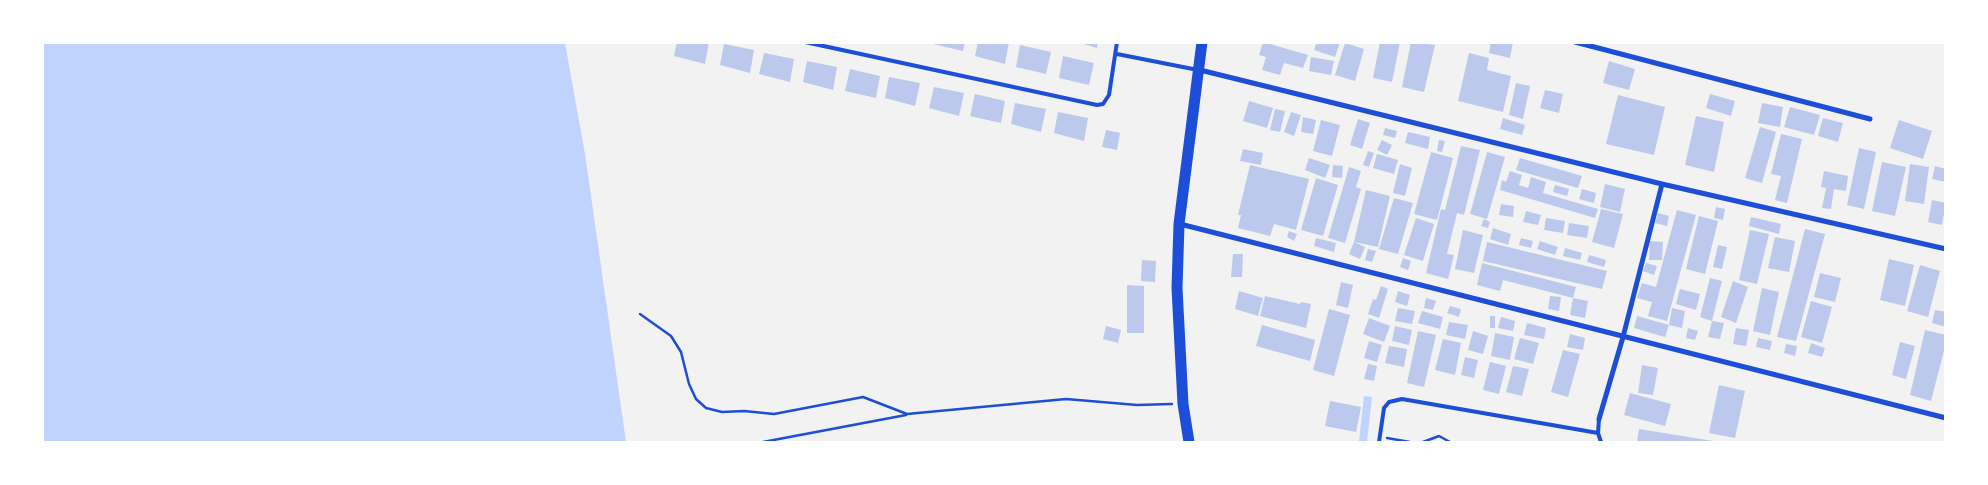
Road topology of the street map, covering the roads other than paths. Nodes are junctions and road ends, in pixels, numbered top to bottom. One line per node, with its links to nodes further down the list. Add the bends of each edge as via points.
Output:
1 (805, 42): 5 (lane, via 1097,105 1103,104 1109,96)
2 (1118, 42): 5 (lane)
3 (1202, 42): 6 (main road)
4 (1575, 42): 7 (street)
5 (1117, 54): 6 (lane)
6 (1199, 70): 8 (street); 9 (main road)
7 (1870, 119)
8 (1662, 184): 10 (street); 11 (street)
9 (1179, 224): 11 (street); 15 (main road, via 1177,288 1183,404)
10 (1946, 249)
11 (1623, 337): 12 (street); 13 (street)
12 (1946, 418)
13 (1599, 419): 14 (lane)
14 (1598, 433): 16 (lane, via 1402,399 1388,402 1384,408); 17 (lane)
15 (1189, 442)
16 (1379, 442)
17 (1600, 442)

